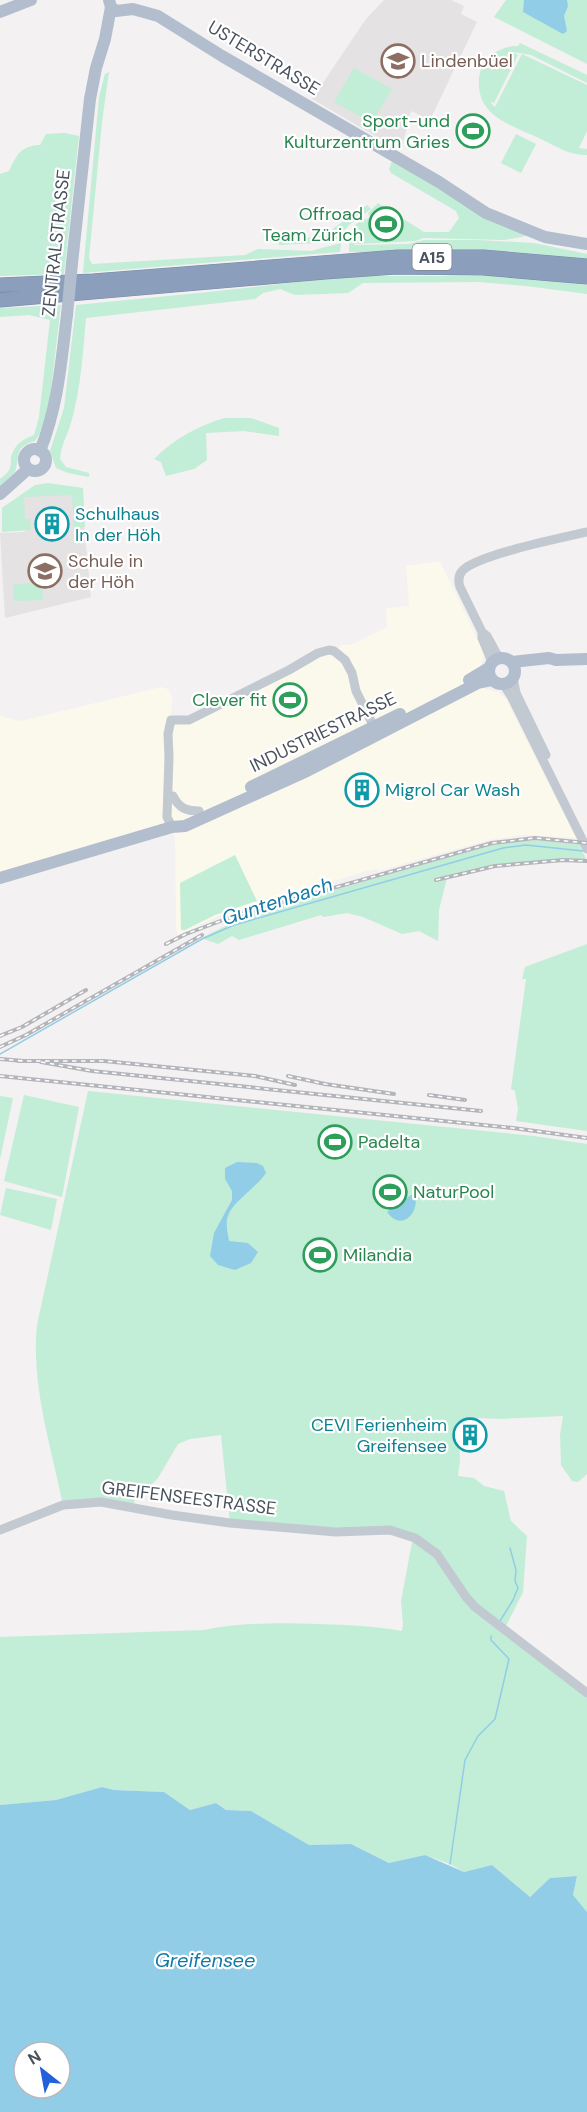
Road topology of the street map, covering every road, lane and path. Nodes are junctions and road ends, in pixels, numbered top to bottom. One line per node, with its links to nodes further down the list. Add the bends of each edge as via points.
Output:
1 (7, 0): 3 (main road)
2 (31, 0): 5 (main road)
3 (0, 3)
4 (118, 4): 6 (main road, USTERSTRASSE, via 175,25 486,213 545,237); 11 (main road, ZENTRALSTRASSE, bridge, via 96,68 90,99 56,402 40,451 45,456 43,466 38,471 28,469)
5 (0, 12)
6 (587, 244)
7 (587, 266): 9 (highway, A15, via 483,257 398,257)
8 (587, 277): 10 (highway, A15, via 499,268 396,267)
9 (0, 285)
10 (0, 300)
11 (0, 494)
12 (587, 532): 14 (street, via 501,554 459,575 458,582)
13 (587, 659): 14 (main road, INDUSTRIESTRASSE, via 549,658)
14 (502, 671): 16 (main road, INDUSTRIESTRASSE, via 475,677); 17 (street); 18 (street); 22 (main road, INDUSTRIESTRASSE, via 307,771 185,826)
15 (171, 720): 16 (street, via 197,717 328,651 339,655 349,668); 20 (street); 22 (street, via 167,817)
16 (374, 727): 21 (main road, INDUSTRIESTRASSE)
17 (536, 748): 18 (street); 19 (street)
18 (545, 755): 19 (street)
19 (552, 778): 23 (street)
20 (173, 796): 21 (street, via 183,808); 22 (street)
21 (199, 811): 22 (main road, INDUSTRIESTRASSE)
22 (172, 826): 24 (main road, INDUSTRIESTRASSE)
23 (586, 847)
24 (0, 878)
25 (0, 1530): 26 (street, GREIFENSEESTRASSE, via 63,1505 101,1502 219,1521 336,1532 390,1530 426,1544 476,1607)
26 (587, 1693)

